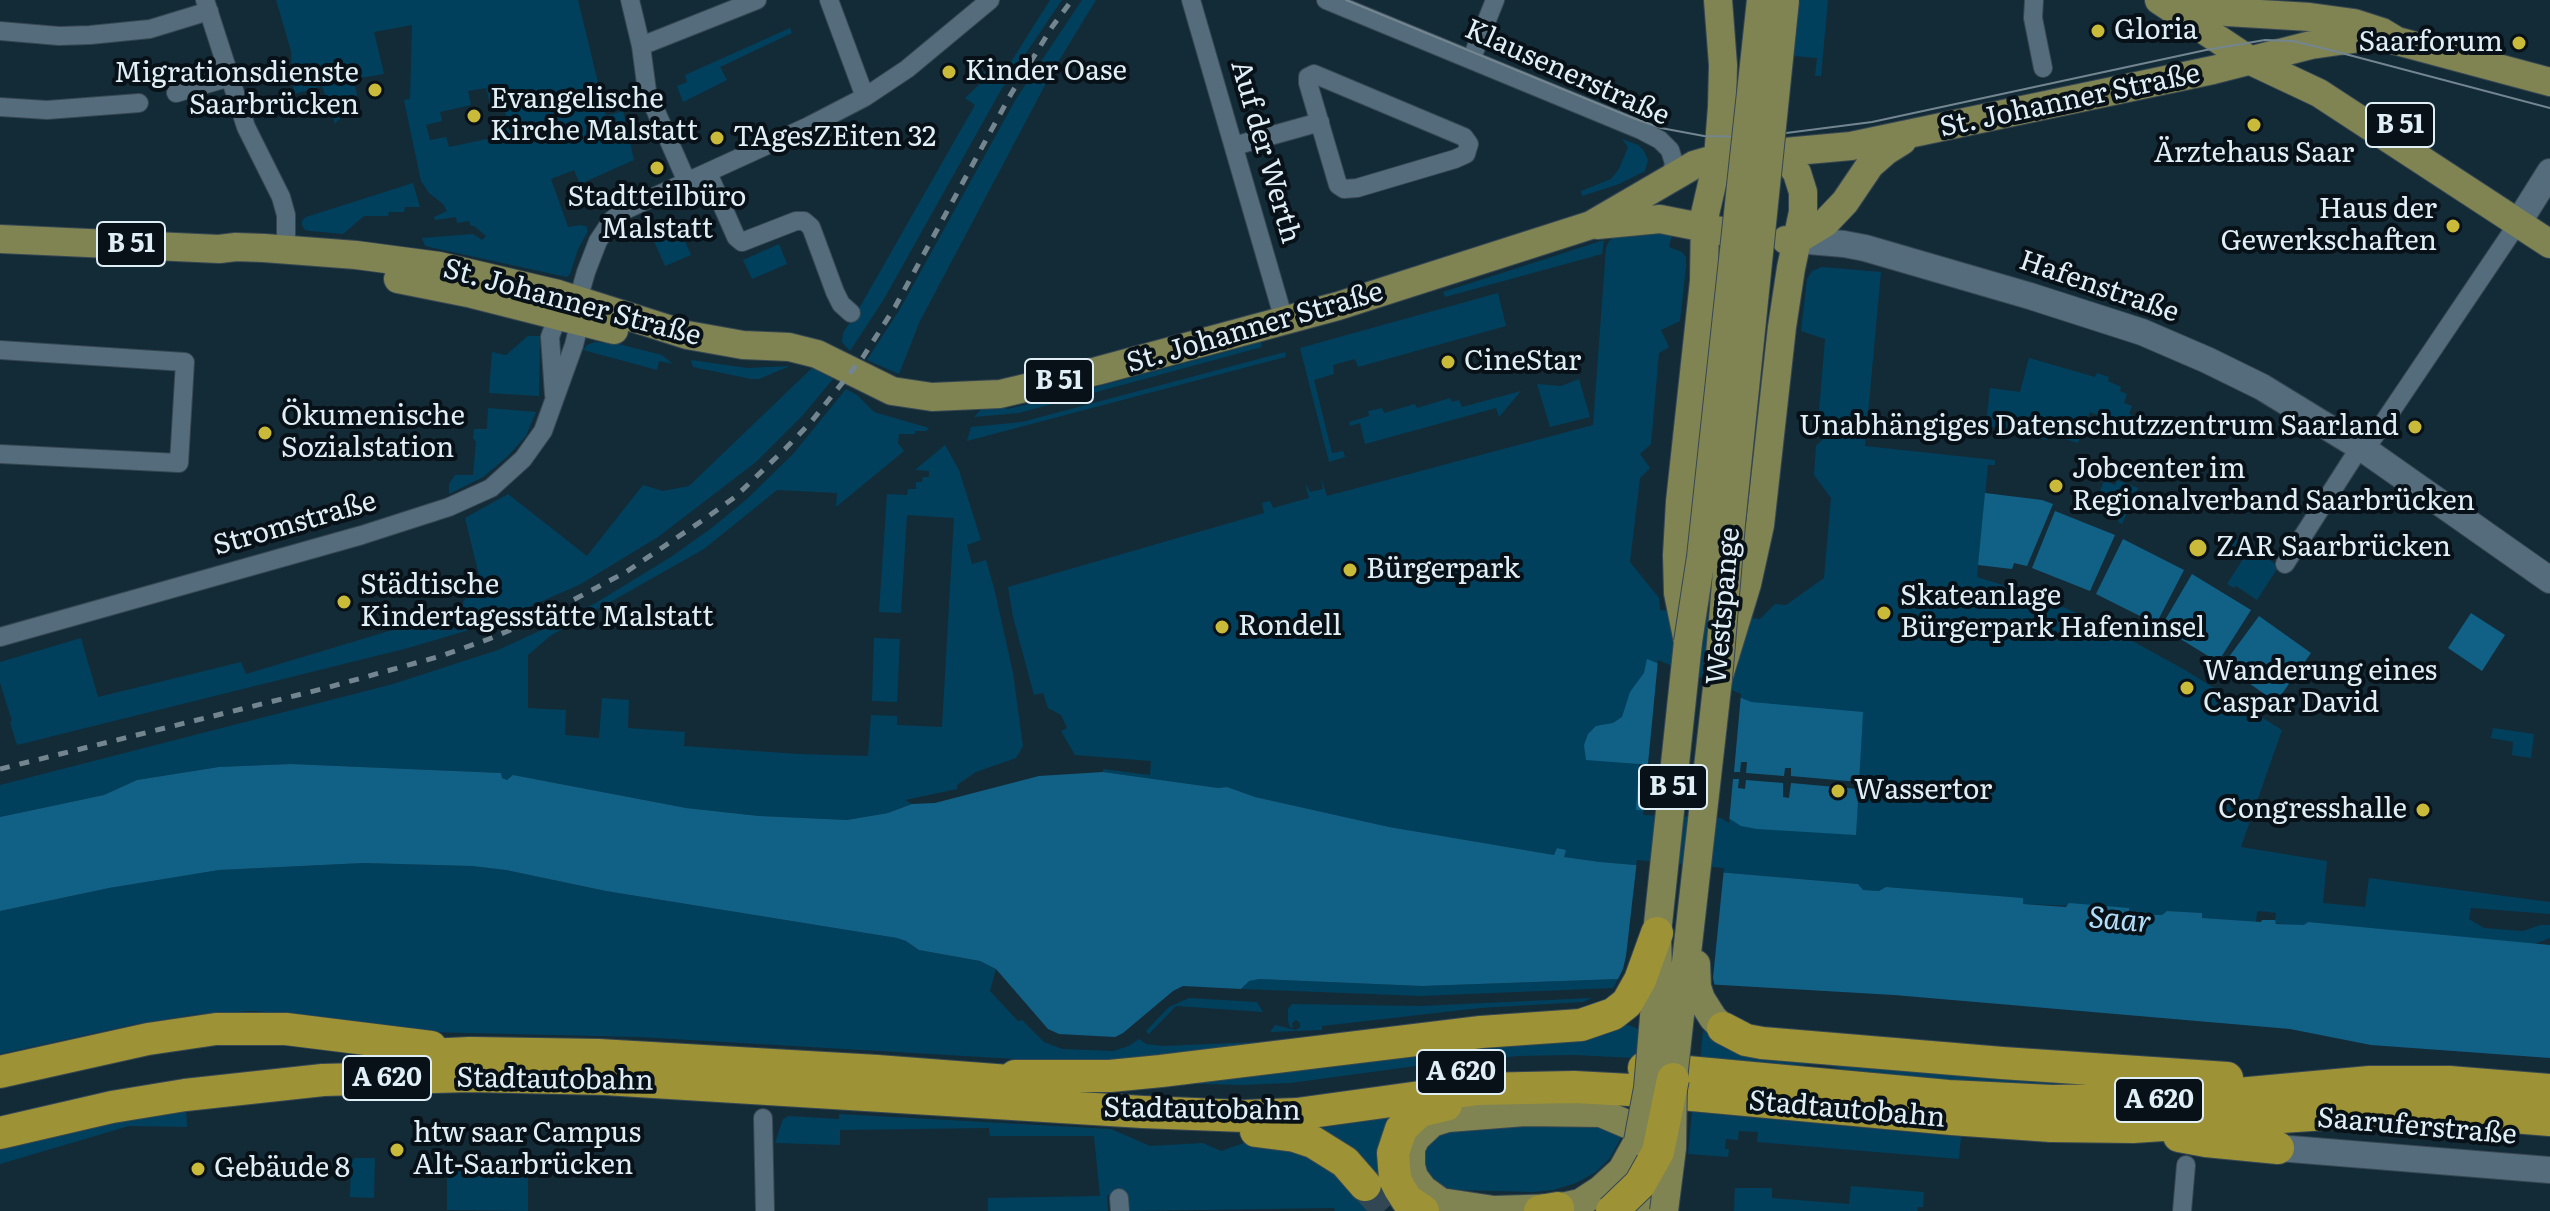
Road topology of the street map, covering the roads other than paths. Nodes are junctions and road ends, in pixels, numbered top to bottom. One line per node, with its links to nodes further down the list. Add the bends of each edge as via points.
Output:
1 (630, 0): 17 (street)
2 (757, 0): 17 (street)
3 (829, 0): 24 (street)
4 (990, 0): 24 (street, Stromstraße)
5 (1191, 0): 29 (street, Auf der Werth)
6 (1326, 0): 18 (street, Klausenerstraße)
7 (1495, 0): 18 (street)
8 (1718, 0): 31 (main road, via 1723,65)
9 (1761, 0): 54 (main road, Westspange, bridge)
10 (1785, 0): 55 (main road, Westspange, bridge)
11 (2034, 0): 19 (street)
12 (2159, 0): 20 (main road)
13 (2186, 0): 16 (main road, via 2217,10 2335,19)
14 (207, 5): 15 (street, via 150,29 59,36); 21 (street)
15 (0, 31)
16 (2397, 41): 20 (main road, via 2330,50); 20 (main road, B 51, via 2374,37 2299,48); 22 (main road, B 51)
17 (641, 46): 35 (street, via 650,100)
18 (1471, 60): 34 (street, Klausenerstraße, via 1660,140 1673,156)
19 (2043, 68)
20 (2275, 70): 28 (main road, St. Johanner Straße / B 51); 36 (main road, B 51)
21 (230, 77): 23 (street); 44 (street, via 286,215)
22 (2549, 81)
23 (176, 93)
24 (865, 97): 33 (street, Stromstraße)
25 (139, 103): 26 (street)
26 (0, 107)
27 (1320, 122): 27 (street, via 1338,185 1351,190 1455,159 1466,154 1469,144 1464,137 1314,74 1308,83); 29 (street)
28 (1913, 135): 30 (main road, St. Johanner Straße / B 51); 42 (main road, St. Johanner Straße / B 51, via 1870,165 1825,223)
29 (1234, 146): 47 (street, Auf der Werth)
30 (1772, 154): 31 (main road, St. Johanner Straße / B 51); 42 (main road, via 1790,163 1803,192)
31 (1718, 158): 34 (main road, St. Johanner Straße / B 51); 38 (main road)
32 (2550, 172): 36 (street)
33 (708, 173): 35 (street, Stromstraße); 46 (street, via 742,242 796,221 811,227 835,292)
34 (1671, 177): 37 (main road, St. Johanner Straße / B 51)
35 (687, 182): 45 (street, Stromstraße, via 612,220 598,241)
36 (2518, 223): 43 (main road, B 51); 49 (street)
37 (1591, 225): 38 (main road, St. Johanner Straße / B 51, via 1660,219); 47 (main road, St. Johanner Straße / B 51)
38 (1704, 228): 42 (main road, St. Johanner Straße / B 51); 54 (main road, via 1704,281 1677,555)
39 (0, 232): 41 (main road, B 51)
40 (0, 239): 41 (main road, B 51)
41 (43, 239): 44 (main road, B 51)
42 (1797, 240): 49 (street, Hafenstraße, via 1865,248 2142,332 2262,387); 55 (main road, bridge, via 1760,525)
43 (2550, 244)
44 (285, 256): 45 (main road, St. Johanner Straße / B 51)
45 (572, 312): 47 (main road, St. Johanner Straße / B 51, via 743,345 789,347 824,357 892,391 932,397 1000,394 1057,382); 53 (street, Stromstraße, via 566,370 543,431 508,475 481,494 362,535)
46 (851, 313)
47 (1284, 320)
48 (0, 350): 50 (street, via 185,362 179,463)
49 (2363, 449): 51 (street); 52 (street, Hafenstraße)
50 (0, 454)
51 (2285, 564)
52 (2550, 580)
53 (0, 637)
54 (1688, 642): 57 (main road, Westspange / B 51)
55 (1718, 679): 56 (main road, Westspange / B 51)
56 (1693, 908): 58 (main road, via 1697,987); 63 (main road, Westspange / B 51, bridge)
57 (1657, 933): 61 (highway, via 1627,1003 1581,1025 1110,1076); 75 (main road, Westspange / B 51, bridge, via 1648,1088 1638,1141 1622,1170 1600,1190 1580,1203)
58 (1723, 1028): 62 (highway, via 1762,1043 2198,1078)
59 (470, 1053): 60 (highway, via 286,1029 216,1029); 61 (highway, Stadtautobahn / A 620, via 598,1055); 65 (highway, Stadtautobahn / A 620, via 243,1067)
60 (0, 1072)
61 (975, 1078): 62 (highway, Stadtautobahn / A 620, via 1241,1096 1333,1090 1475,1070 1573,1066 1982,1098 2103,1102)
62 (2370, 1082): 64 (highway, Stadtautobahn / A 620)
63 (1661, 1085): 66 (highway, Stadtautobahn / A 620, via 1478,1089 1297,1114); 69 (highway, Stadtautobahn / A 620, via 1952,1119); 77 (highway, via 1625,1097 1479,1101 1420,1111 1401,1129 1393,1167 1407,1200); 78 (highway, bridge, via 1658,1152 1640,1184); 80 (main road, Westspange / B 51, bridge, via 1672,1148)
64 (2550, 1090)
65 (0, 1112)
66 (1143, 1112): 70 (highway, Stadtautobahn / A 620, via 619,1080 424,1077 323,1080 185,1095); 74 (highway, via 1197,1128 1295,1136 1335,1154)
67 (763, 1118): 76 (street)
68 (2550, 1120): 69 (highway, Stadtautobahn / A 620, via 2370,1111)
69 (2133, 1127): 71 (highway)
70 (0, 1133)
71 (2278, 1148): 73 (street, Saaruferstraße)
72 (2186, 1165): 81 (street)
73 (2550, 1170)
74 (1365, 1185)
75 (1549, 1210): 79 (main road, Westspange / B 51, via 1456,1206 1432,1196 1414,1177 1411,1148 1423,1129 1448,1118 1601,1113 1634,1127 1653,1152)
76 (765, 1211)
77 (1423, 1211)
78 (1612, 1211)
79 (1644, 1211)
80 (1664, 1211)
81 (2182, 1211)

